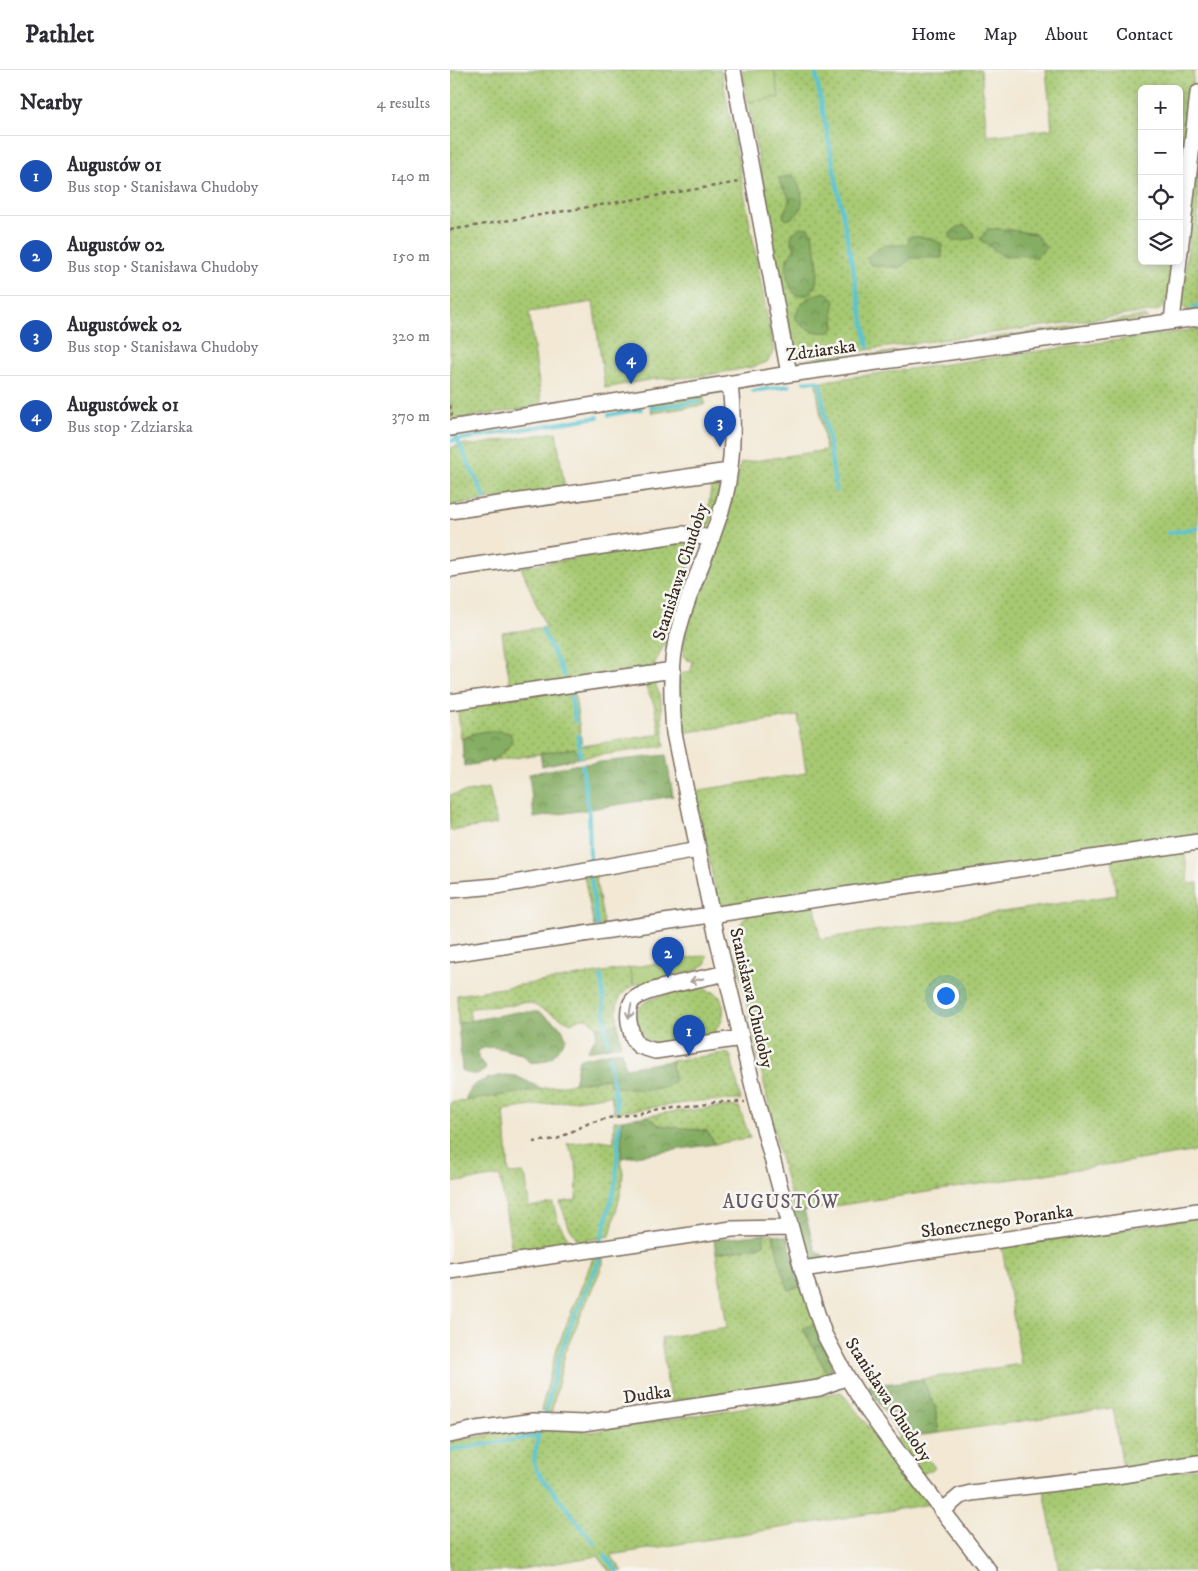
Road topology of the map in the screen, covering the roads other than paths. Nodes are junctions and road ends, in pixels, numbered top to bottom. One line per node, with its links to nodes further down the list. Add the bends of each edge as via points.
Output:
1 (733, 70): 5 (street)
2 (1198, 93): 4 (street)
3 (1198, 318): 4 (street, Zdziarska)
4 (1172, 321): 5 (street, Zdziarska)
5 (790, 374): 6 (street, Zdziarska)
6 (730, 383): 7 (street, Zdziarska); 8 (street, Stanisława Chudoby)
7 (450, 428)
8 (729, 471): 9 (street); 10 (street, Stanisława Chudoby, via 725,497)
9 (450, 511)
10 (712, 538): 11 (street, via 683,534); 12 (street, Stanisława Chudoby, via 681,621)
11 (450, 569)
12 (673, 670): 13 (street); 15 (street, Stanisława Chudoby, via 674,733)
13 (450, 702)
14 (1198, 842): 17 (street)
15 (698, 850): 16 (street, via 497,886); 17 (street, Stanisława Chudoby)
16 (450, 890)
17 (712, 916): 18 (street); 19 (street, Stanisława Chudoby)
18 (450, 954)
19 (726, 973): 20 (street, Stanisława Chudoby); 20 (street, one-way to 20, via 652,990 636,997 629,1008 632,1036 639,1046 655,1051 735,1039)
20 (740, 1034): 22 (street, Stanisława Chudoby)
21 (1198, 1211): 23 (street, Słonecznego Poranka)
22 (791, 1228): 23 (street, Stanisława Chudoby); 24 (street, via 732,1229)
23 (802, 1270): 25 (street, Stanisława Chudoby, via 824,1334)
24 (450, 1271)
25 (847, 1377): 26 (street, Dudka, via 819,1388 583,1423 534,1420); 28 (street, Stanisława Chudoby)
26 (450, 1435)
27 (1198, 1463): 28 (street, via 971,1493 960,1496)
28 (942, 1511): 29 (street, Stanisława Chudoby)
29 (989, 1571)

